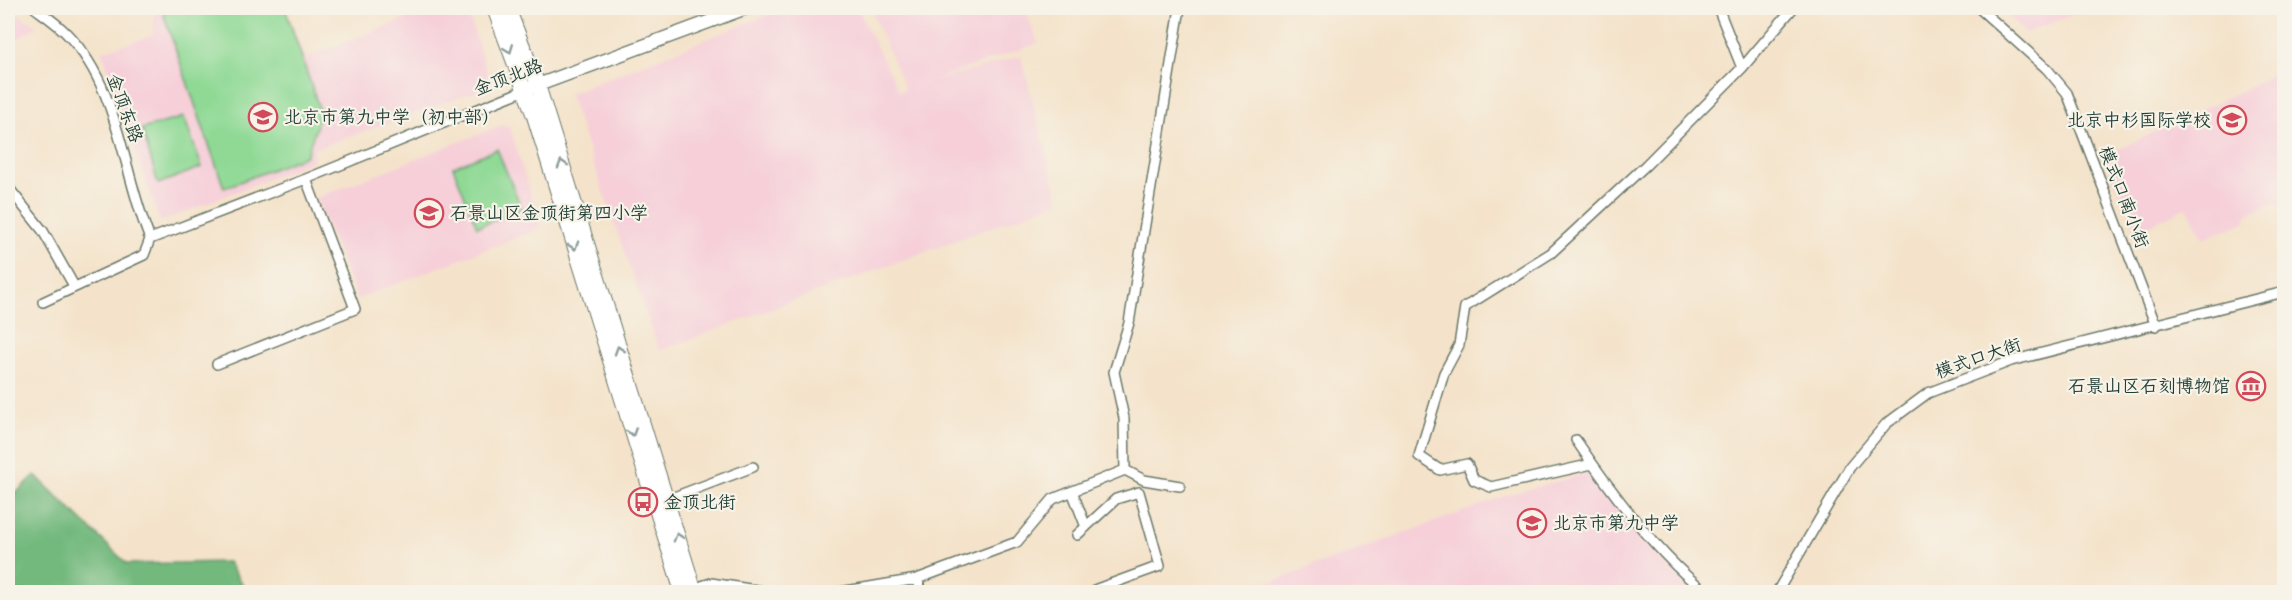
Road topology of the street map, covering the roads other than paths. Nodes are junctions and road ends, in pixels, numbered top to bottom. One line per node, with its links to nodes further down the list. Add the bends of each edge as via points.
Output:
1 (35, 8): 13 (street, 金顶东路, via 68,35 94,71 115,122)
2 (494, 8): 10 (main road, one-way to 10)
3 (508, 8): 10 (main road)
4 (746, 8): 10 (street, 金顶北路)
5 (1180, 8): 22 (street, via 1129,323 1114,372 1124,418)
6 (1718, 8): 9 (street)
7 (1793, 8): 9 (street)
8 (1979, 8): 17 (street, 模式口南小街, via 2067,93)
9 (1742, 68): 20 (street, via 1551,253 1465,307 1459,345 1444,373 1419,456 1440,470 1467,464 1474,480 1491,487)
10 (532, 87): 11 (street, 金顶北路); 25 (main road, one-way to 10); 29 (main road, one-way to 29)
11 (306, 179): 13 (street, 金顶北路); 18 (street, via 355,309)
12 (8, 186): 14 (street, via 43,231)
13 (150, 239): 14 (street, via 144,255)
14 (74, 286): 16 (street)
15 (2284, 292): 17 (street, 模式口大街)
16 (43, 302)
17 (2156, 326): 35 (street, 模式口大街, via 2011,361 1928,393 1886,424 1850,467)
18 (217, 364)
19 (1576, 440): 20 (street)
20 (1592, 464): 34 (street, via 1660,549)
21 (753, 467): 25 (street)
22 (1125, 470): 23 (street, via 1144,480); 24 (street)
23 (1180, 486)
24 (1072, 491): 26 (street); 28 (street, via 1053,499 1017,542)
25 (666, 500): 29 (main road, one-way to 25)
26 (1086, 527): 27 (street); 33 (street, via 1116,499 1139,492 1160,566)
27 (1077, 535)
28 (917, 579): 31 (street); 32 (street)
29 (688, 591): 30 (street, via 711,582)
30 (769, 592)
31 (840, 592)
32 (922, 592)
33 (1094, 592)
34 (1706, 592)
35 (1777, 592)

